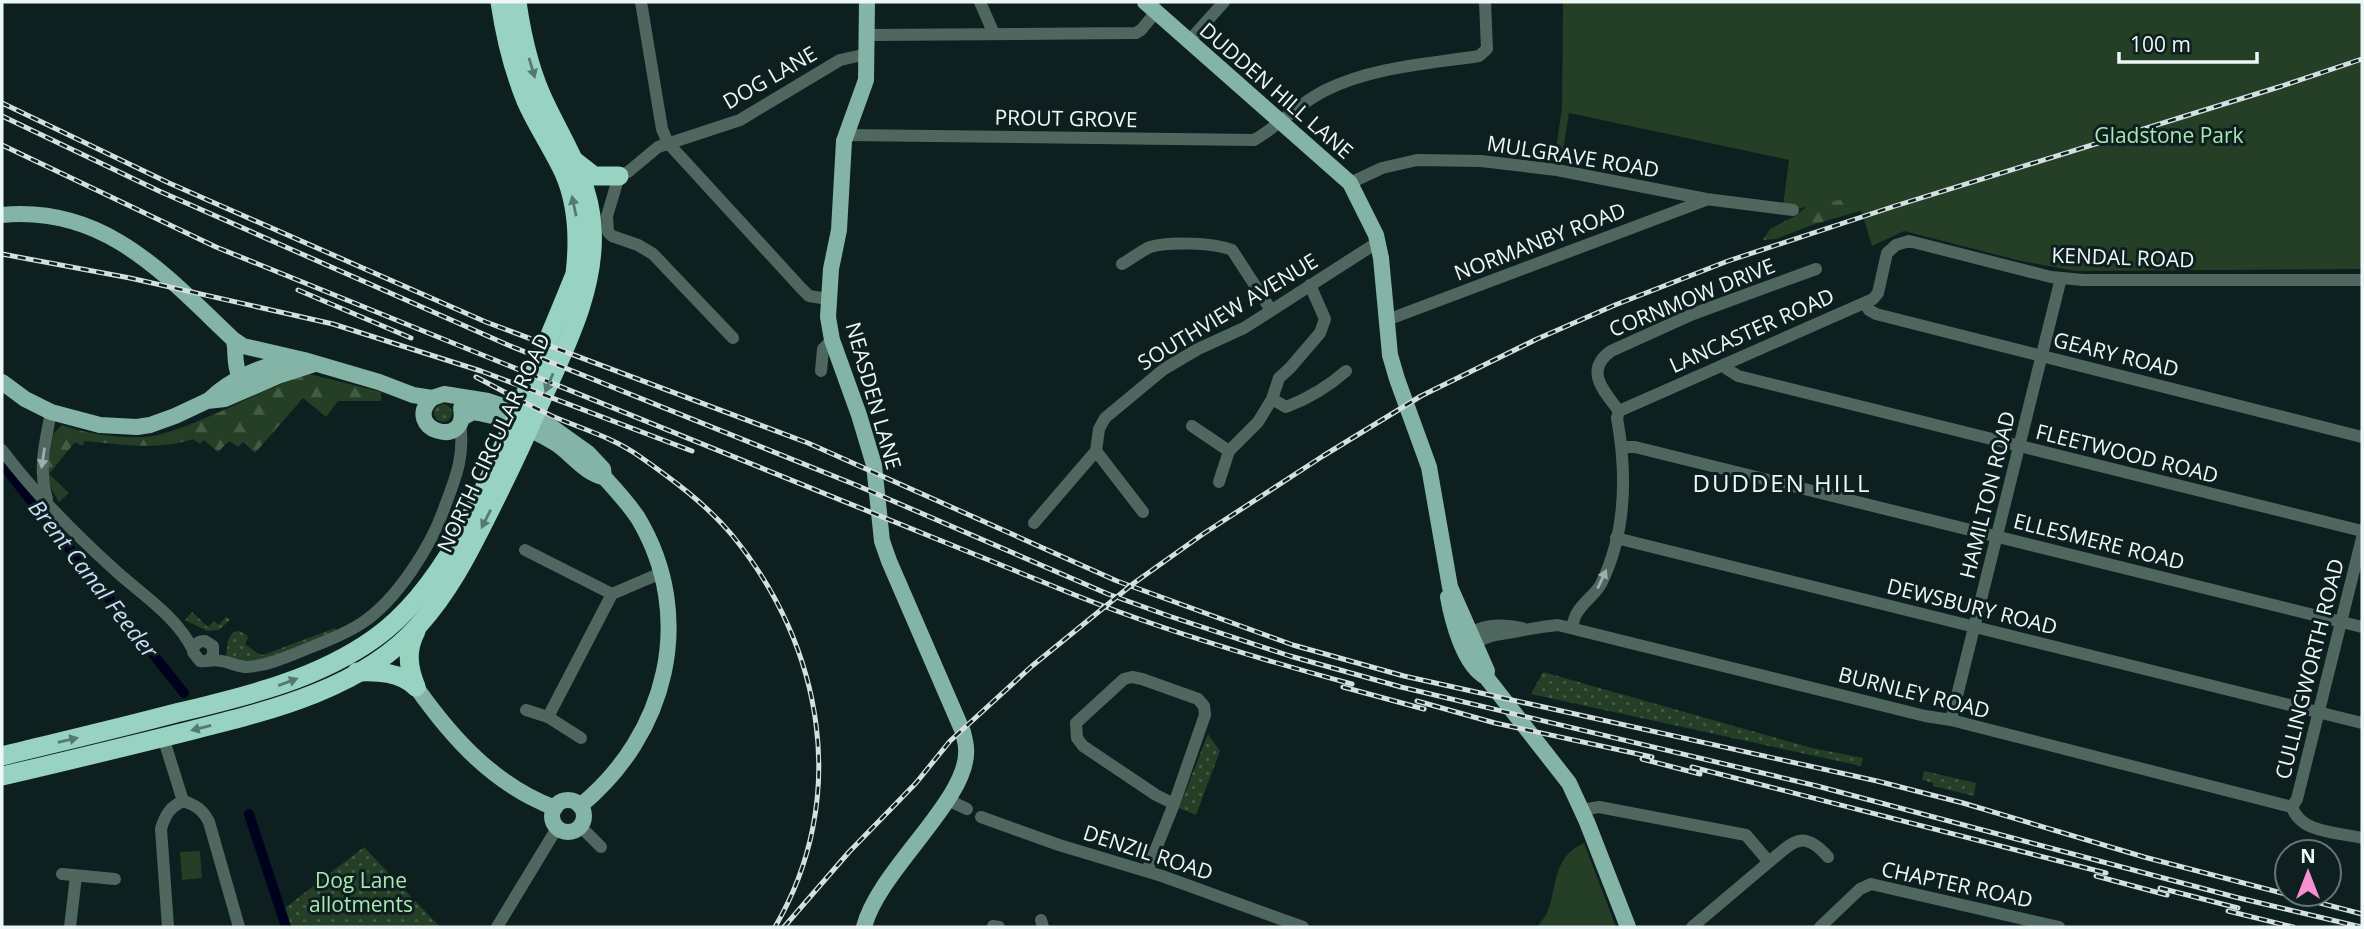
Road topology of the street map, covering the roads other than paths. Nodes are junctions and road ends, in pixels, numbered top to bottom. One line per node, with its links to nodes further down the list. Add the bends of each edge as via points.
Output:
1 (500, 2): 32 (highway, NORTH CIRCULAR ROAD, one-way to 1, via 578,233 573,200 517,78)
2 (517, 2): 16 (highway, NORTH CIRCULAR ROAD, one-way to 16, via 534,77)
3 (641, 2): 15 (street)
4 (867, 2): 10 (main road, NEASDEN LANE)
5 (980, 2): 9 (street)
6 (1224, 2): 11 (street)
7 (1485, 2): 13 (street, PROUT GROVE, via 1485,53 1371,72 1326,90)
8 (1151, 7): 9 (street, via 1136,33); 11 (main road, DUDDEN HILL LANE)
9 (994, 34): 10 (street)
10 (867, 35): 12 (main road, NEASDEN LANE)
11 (1188, 42): 13 (main road, DUDDEN HILL LANE)
12 (867, 54): 14 (main road, NEASDEN LANE, via 864,89); 15 (street, DOG LANE, via 840,60 740,120)
13 (1280, 120): 14 (street, PROUT GROVE, via 1254,140); 18 (main road, DUDDEN HILL LANE)
14 (846, 135): 29 (main road, NEASDEN LANE)
15 (668, 143): 17 (street, DOG LANE); 29 (street, via 809,296)
16 (575, 161): 17 (highway, via 594,176); 32 (highway, NORTH CIRCULAR ROAD, via 588,196 593,237 589,276)
17 (619, 176): 34 (street, via 607,216 608,232 653,254)
18 (1350, 183): 19 (street, MULGRAVE ROAD, via 1382,168 1452,159 1557,170); 22 (main road, DUDDEN HILL LANE)
19 (1706, 200): 20 (street, MULGRAVE ROAD); 33 (street, NORMANBY ROAD)
20 (1793, 210)
21 (2, 215): 35 (main road, via 54,217 116,238 155,265)
22 (1378, 242): 28 (street, SOUTHVIEW AVENUE); 33 (main road, DUDDEN HILL LANE)
23 (1889, 250): 26 (street, KENDAL ROAD, via 1909,242); 30 (street, LANCASTER ROAD, via 1878,293)
24 (1122, 264): 31 (street, via 1164,244 1222,246 1233,250)
25 (1816, 269): 50 (street, CORNMOW DRIVE, via 1693,314 1604,356 1598,374 1603,391)
26 (2061, 278): 27 (street, KENDAL ROAD, via 2121,282); 37 (street, HAMILTON ROAD)
27 (2362, 280)
28 (1310, 285): 31 (street, SOUTHVIEW AVENUE); 48 (street, via 1325,319 1320,332 1279,378)
29 (828, 299): 36 (main road, NEASDEN LANE)
30 (1865, 303): 37 (street, GEARY ROAD, via 1876,314); 39 (street, LANCASTER ROAD)
31 (1271, 310): 60 (street, SOUTHVIEW AVENUE, via 1164,369 1105,418 1098,429)
32 (568, 315): 62 (highway, NORTH CIRCULAR ROAD)
33 (1387, 320): 75 (main road, DUDDEN HILL LANE, via 1390,355 1429,467)
34 (733, 338)
35 (234, 340): 38 (main road); 42 (main road, via 234,363); 43 (main road, via 247,354)
36 (832, 340): 40 (street, via 823,349); 103 (main road, NEASDEN LANE, via 875,472 882,541 963,732 967,750)
37 (2042, 356): 56 (street, GEARY ROAD); 58 (street, HAMILTON ROAD)
38 (310, 362): 43 (main road, via 278,376); 45 (main road)
39 (1725, 364): 50 (street, LANCASTER ROAD); 58 (street, FLEETWOOD ROAD, via 1738,376)
40 (821, 371)
41 (1346, 372): 48 (street, via 1286,407)
42 (240, 378): 43 (main road); 49 (main road)
43 (257, 378): 49 (main road, via 225,399)
44 (2, 382): 51 (main road)
45 (404, 393): 47 (main road); 52 (main road)
46 (451, 396): 47 (main road); 53 (main road, via 461,405); 64 (main road, via 488,401 545,424 588,453 603,469)
47 (432, 398): 52 (main road)
48 (1272, 399): 61 (street, via 1258,422)
49 (207, 401): 51 (main road, via 137,427 100,425)
50 (1619, 411): 57 (street)
51 (51, 412): 66 (street, one-way to 66, via 41,466)
52 (424, 415): 55 (main road, via 431,429)
53 (461, 421): 55 (main road, via 453,430); 63 (street); 64 (main road, via 473,412 515,424 556,444 596,476)
54 (1192, 426): 61 (street)
55 (443, 432): 63 (street, via 455,446)
56 (2362, 437)
57 (1622, 447): 70 (street, ELLESMERE ROAD); 71 (street, via 1623,490)
58 (2020, 447): 69 (street, FLEETWOOD ROAD); 70 (street, HAMILTON ROAD)
59 (2, 450): 66 (street)
60 (1096, 451): 67 (street); 68 (street, SOUTHVIEW AVENUE)
61 (1229, 451): 65 (street)
62 (509, 455): 80 (highway, NORTH CIRCULAR ROAD, one-way to 80, via 456,578); 101 (highway, NORTH CIRCULAR ROAD, one-way to 62, via 258,692 316,671 358,649 405,612 437,571)
63 (460, 462): 90 (street, via 433,535 386,604 364,622 289,656 248,667)
64 (604, 477): 74 (main road, via 636,516)
65 (1219, 482)
66 (48, 503): 79 (street)
67 (1143, 512)
68 (1034, 523)
69 (2362, 531)
70 (1997, 537): 78 (street, ELLESMERE ROAD); 82 (street, HAMILTON ROAD)
71 (1616, 538): 82 (street, DEWSBURY ROAD); 85 (street, one-way to 71, via 1577,612 1600,586)
72 (2362, 538): 78 (street, CULLINGWORTH ROAD)
73 (525, 550): 76 (street)
74 (661, 573): 76 (street); 106 (main road, via 669,638 660,689 623,763 604,787)
75 (1450, 587): 77 (main road, DUDDEN HILL LANE); 88 (main road, DUDDEN HILL LANE, via 1451,615 1459,639)
76 (611, 594): 96 (street)
77 (1462, 614): 81 (street, BURNLEY ROAD); 88 (main road, DUDDEN HILL LANE)
78 (2342, 622): 83 (street, ELLESMERE ROAD); 95 (street, CULLINGWORTH ROAD)
79 (177, 626): 87 (street); 89 (street)
80 (418, 627): 91 (highway, NORTH CIRCULAR ROAD); 93 (highway, via 408,656)
81 (1491, 627): 84 (street, BURNLEY ROAD); 88 (street, BURNLEY ROAD)
82 (1975, 627): 95 (street, DEWSBURY ROAD); 97 (street, HAMILTON ROAD)
83 (2362, 627)
84 (1526, 628): 85 (street, BURNLEY ROAD); 86 (street, BURNLEY ROAD)
85 (1572, 628): 97 (street, BURNLEY ROAD)
86 (1503, 635): 88 (street, BURNLEY ROAD); 92 (street, via 1486,654)
87 (204, 640): 89 (street); 90 (street, via 214,649)
88 (1469, 640): 92 (main road, DUDDEN HILL LANE, via 1478,673)
89 (193, 650): 90 (street, via 197,660)
90 (209, 660)
91 (357, 673): 93 (highway, via 388,673); 99 (highway, NORTH CIRCULAR ROAD, one-way to 99, via 273,708)
92 (1488, 677): 110 (main road, DUDDEN HILL LANE, via 1569,783)
93 (416, 687): 108 (main road, via 485,768 533,800)
94 (526, 710): 96 (street)
95 (2319, 713): 98 (street, DEWSBURY ROAD); 107 (street, CULLINGWORTH ROAD)
96 (548, 717): 100 (street)
97 (1951, 720): 107 (street, BURNLEY ROAD)
98 (2362, 723)
99 (163, 737): 102 (highway, NORTH CIRCULAR ROAD); 104 (street)
100 (581, 738)
101 (2, 756)
102 (2, 776)
103 (948, 800): 109 (street); 126 (main road, NEASDEN LANE, via 896,866)
104 (183, 801): 124 (street, via 165,816 161,829); 125 (street, via 204,812 209,822)
105 (1174, 804): 105 (street, via 1205,715 1204,706 1198,699 1132,677 1117,684 1076,723 1077,738); 118 (street)
106 (580, 806): 108 (main road, via 565,801); 112 (main road)
107 (2292, 807): 114 (street, via 2299,820 2312,828)
108 (555, 808): 113 (main road)
109 (967, 809)
110 (1582, 810): 117 (street, via 1599,807 1746,835); 128 (main road, DUDDEN HILL LANE)
111 (981, 817): 118 (street, DENZIL ROAD)
112 (580, 826): 113 (main road, via 571,832); 115 (street)
113 (557, 828): 122 (street)
114 (2362, 838)
115 (601, 847)
116 (1828, 857): 117 (street, via 1808,839)
117 (1769, 862): 129 (street)
118 (1147, 871): 127 (street, DENZIL ROAD)
119 (62, 874): 120 (street)
120 (76, 876): 121 (street); 123 (street)
121 (115, 879)
122 (503, 925)
123 (70, 927)
124 (168, 927)
125 (239, 927)
126 (864, 927)
127 (1303, 927)
128 (1628, 927)
129 (1692, 927)
130 (1820, 927): 131 (street, CHAPTER ROAD, via 1871,884)
131 (2059, 927)

